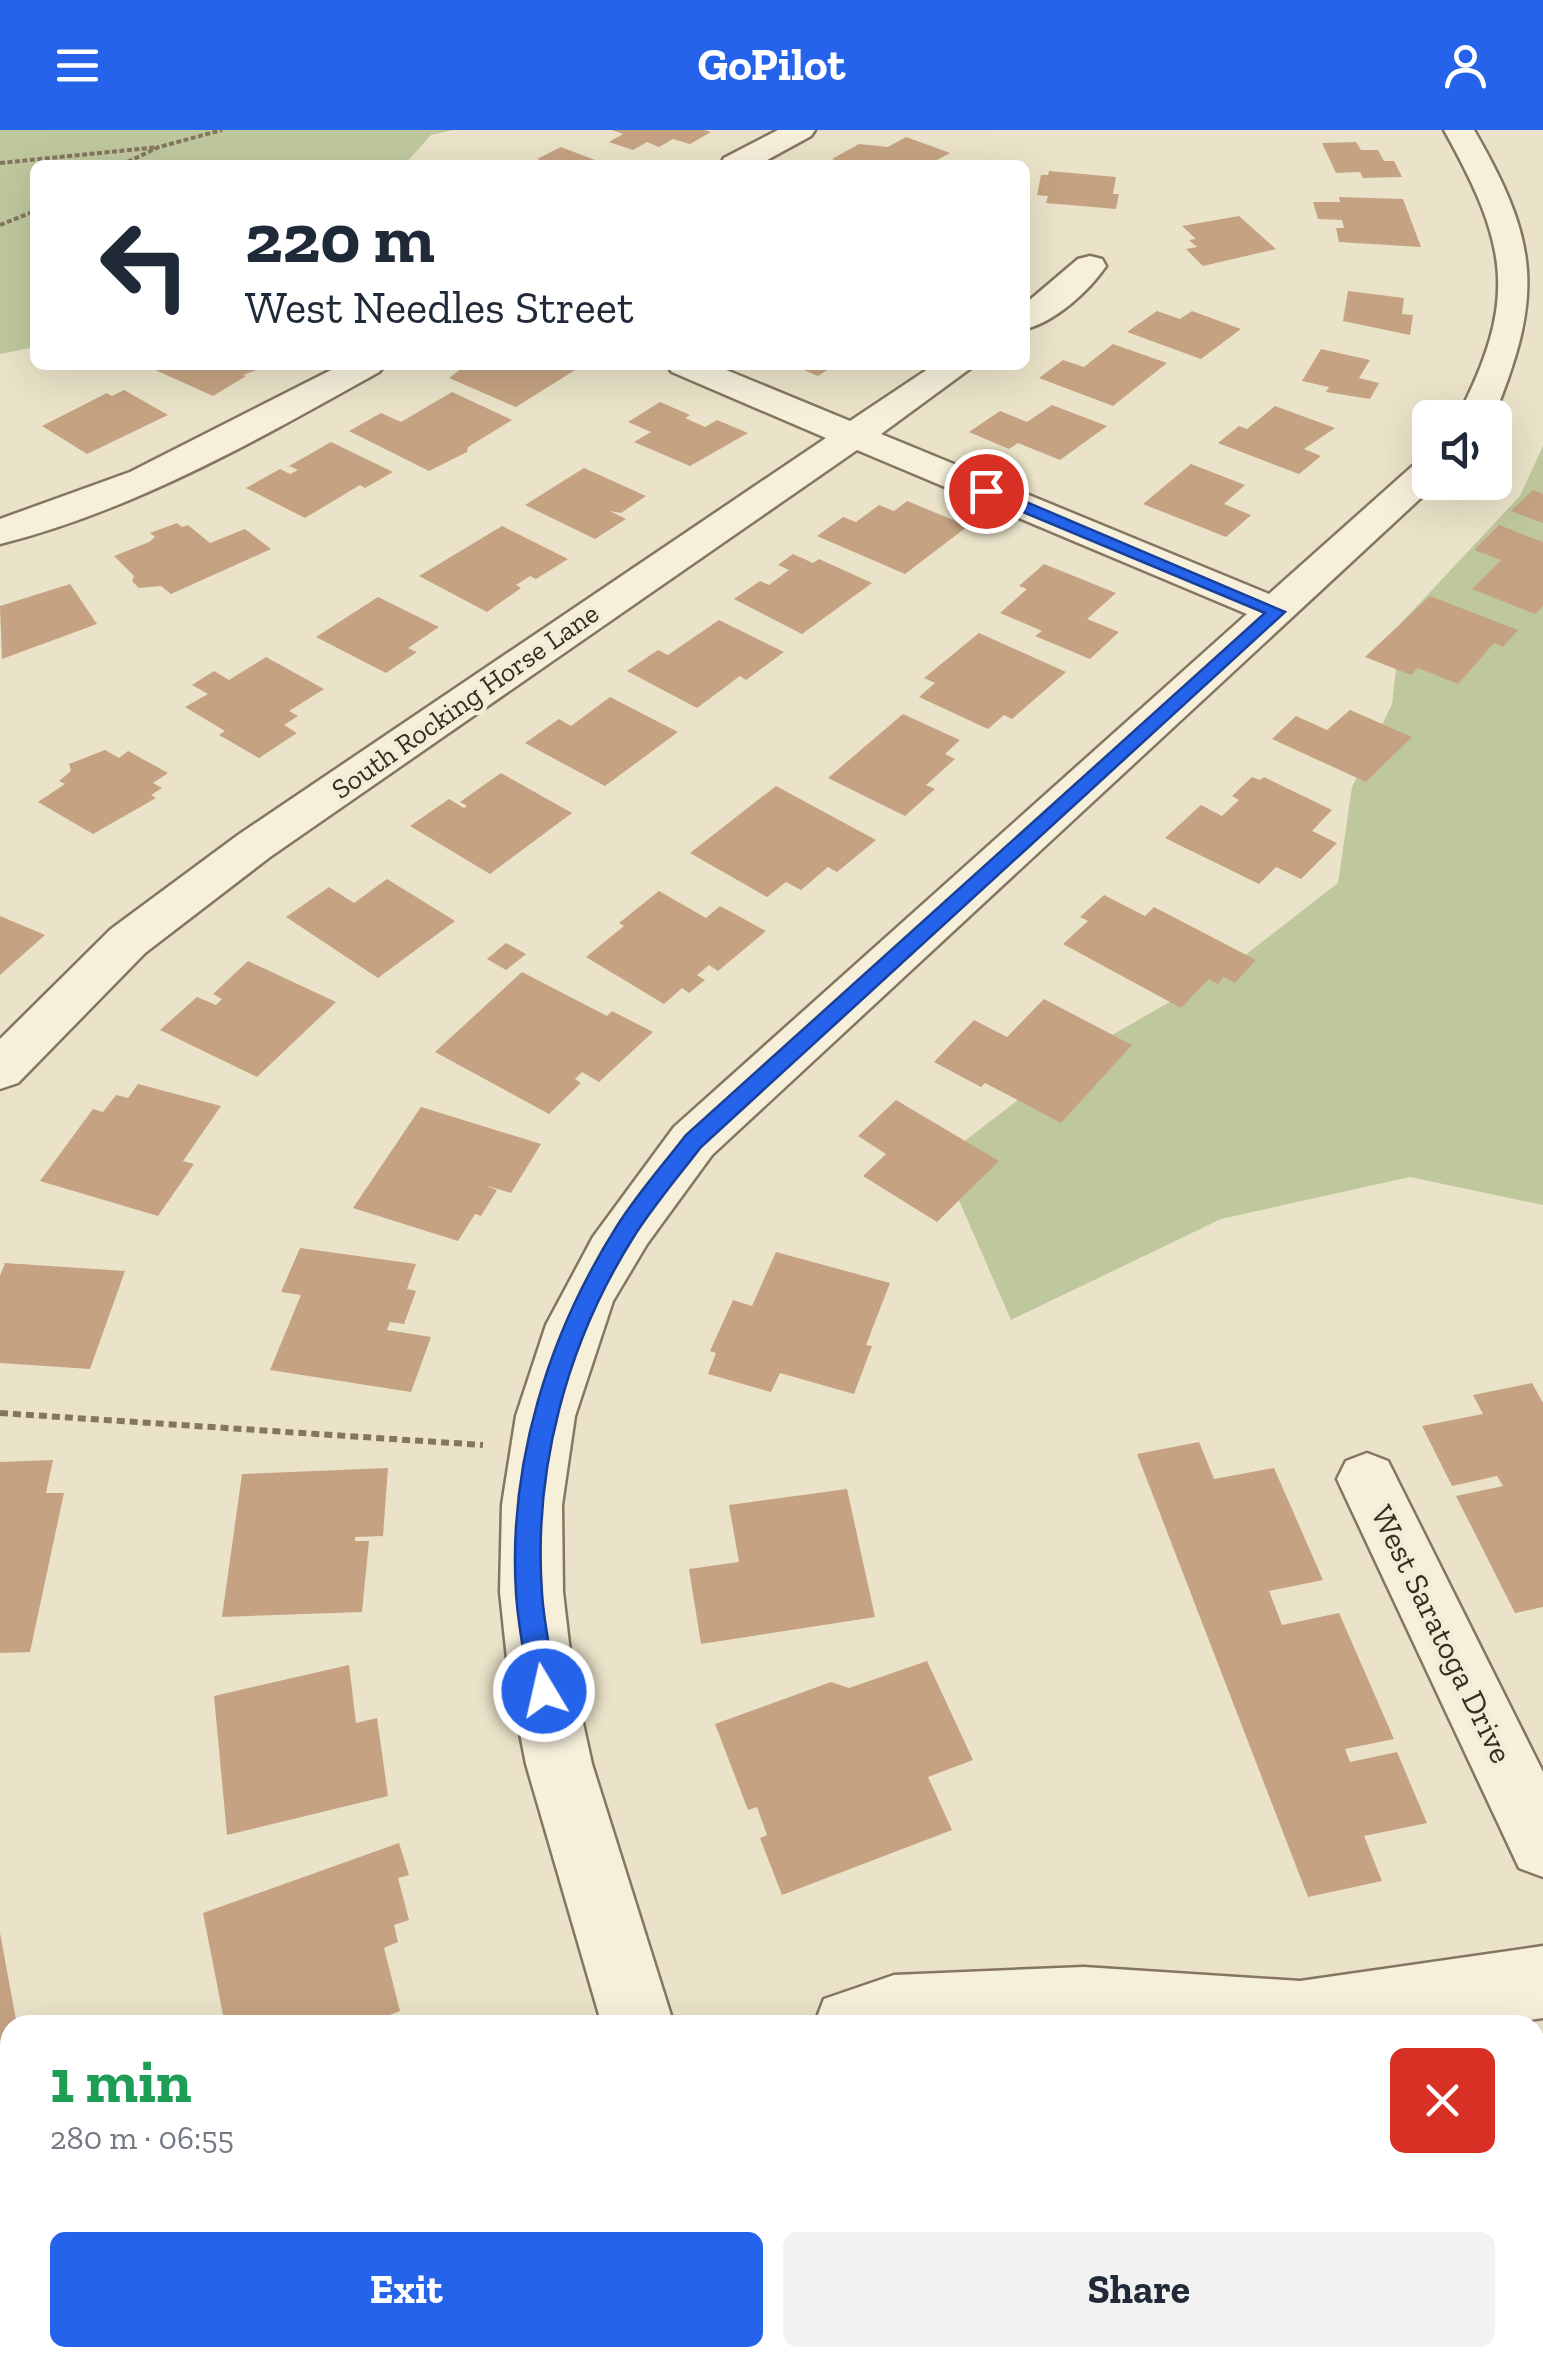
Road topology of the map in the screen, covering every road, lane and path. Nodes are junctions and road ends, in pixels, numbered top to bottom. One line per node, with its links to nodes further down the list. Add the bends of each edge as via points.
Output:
1 (222, 130): 4 (path)
2 (800, 130): 6 (street)
3 (1459, 130): 15 (street, via 1496,192 1516,262 1513,335)
4 (158, 146): 5 (path); 7 (path)
5 (131, 160)
6 (744, 160)
7 (0, 163)
8 (30, 213): 9 (path)
9 (0, 225)
10 (1090, 266): 11 (street)
11 (1030, 316)
12 (358, 370): 18 (street, via 190,461 63,514)
13 (696, 370): 16 (street)
14 (949, 370): 16 (street, South Rocking Horse Lane)
15 (1486, 400)
16 (852, 435): 19 (street); 20 (street, South Rocking Horse Lane, via 238,858 128,940)
17 (1412, 487): 19 (street)
18 (0, 532)
19 (1276, 612): 22 (street, via 693,1141 625,1231 575,1323)
20 (0, 1070)
21 (0, 1413): 22 (path)
22 (538, 1448): 26 (street, via 529,1594 548,1724)
23 (1367, 1479): 24 (street, West Saratoga Drive)
24 (1543, 1844)
25 (1543, 1982): 29 (street)
26 (635, 2015)
27 (881, 2015): 28 (street, via 1084,2003)
28 (1269, 2015)
29 (1314, 2015)

